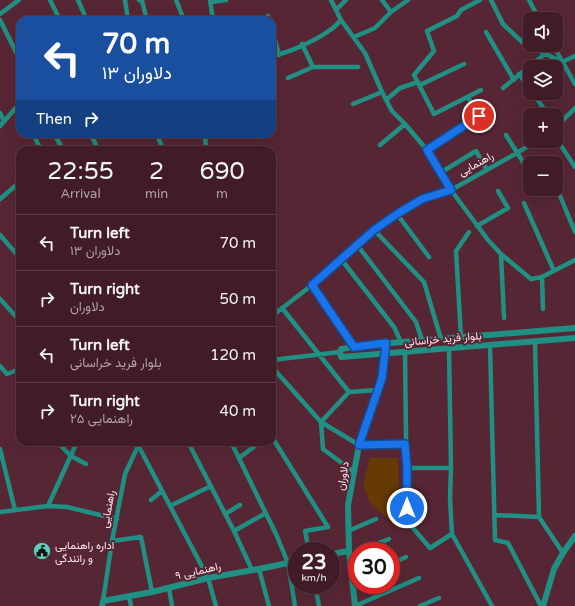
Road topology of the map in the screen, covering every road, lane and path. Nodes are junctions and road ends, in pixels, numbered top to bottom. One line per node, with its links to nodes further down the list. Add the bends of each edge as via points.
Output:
1 (18, 0): 19 (street)
2 (50, 0): 20 (street)
3 (78, 0): 21 (street)
4 (125, 0): 22 (street)
5 (139, 0): 23 (street, via 142,1)
6 (176, 0): 24 (street)
7 (226, 0): 15 (street)
8 (331, 0): 16 (street)
9 (346, 0): 16 (street)
10 (382, 0): 17 (street)
11 (408, 0): 17 (street)
12 (480, 0): 46 (street, via 461,10 458,16 427,31 435,49 414,74)
13 (491, 0): 33 (street, via 503,24 522,42)
14 (529, 0): 18 (street)
15 (210, 1): 25 (street)
16 (336, 10): 27 (street)
17 (390, 12): 29 (street, via 375,28)
18 (535, 12)
19 (0, 14)
20 (58, 16)
21 (85, 16)
22 (127, 16)
23 (146, 16)
24 (182, 16)
25 (212, 16)
26 (0, 20): 32 (street)
27 (342, 20): 29 (street); 31 (street, via 330,30)
28 (486, 32): 45 (street)
29 (354, 37): 50 (street, via 365,53)
30 (276, 43): 34 (street)
31 (302, 44): 34 (street); 41 (street)
32 (16, 52)
33 (546, 53): 36 (street); 42 (street)
34 (279, 55)
35 (575, 56): 37 (street)
36 (558, 60)
37 (563, 62)
38 (464, 64): 46 (street)
39 (563, 64): 47 (street)
40 (358, 66): 41 (street)
41 (313, 67): 43 (street)
42 (519, 74): 44 (street); 45 (street)
43 (288, 78)
44 (523, 79)
45 (514, 80): 48 (street)
46 (419, 83): 51 (street, via 434,114); 52 (street, via 400,88)
47 (575, 84)
48 (503, 88)
49 (481, 90): 51 (street)
50 (382, 92): 52 (street); 53 (street)
51 (468, 97): 65 (street, via 479,116)
52 (386, 100): 59 (street, via 392,111)
53 (353, 104)
54 (16, 108): 58 (street)
55 (575, 108): 57 (street)
56 (0, 113): 58 (street)
57 (563, 119)
58 (4, 121): 60 (street)
59 (405, 124): 62 (street); 65 (street)
60 (0, 126)
61 (506, 135): 66 (street)
62 (380, 145)
63 (525, 148): 66 (street, راهنمایی)
64 (563, 148): 68 (street)
65 (427, 150): 70 (street)
66 (517, 153): 67 (street); 69 (street, راهنمایی)
67 (523, 162)
68 (575, 167)
69 (487, 170): 70 (street, via 476,151); 72 (street, راهنمایی)
70 (440, 173): 72 (street)
71 (16, 185): 75 (street)
72 (451, 190): 77 (street, راهنمایی, via 422,199); 78 (street)
73 (498, 192): 78 (street, via 508,208)
74 (560, 196): 81 (street)
75 (0, 199)
76 (524, 203): 89 (street)
77 (397, 214): 79 (street, راهنمایی); 86 (street)
78 (477, 226): 85 (street)
79 (374, 230): 83 (street, راهنمایی); 101 (street, via 424,282)
80 (469, 232): 99 (street, via 456,251)
81 (575, 232)
82 (0, 235): 84 (street)
83 (358, 246): 87 (street, راهنمایی); 102 (street, via 416,322)
84 (16, 253)
85 (501, 254): 90 (street, via 531,279); 97 (street)
86 (429, 257)
87 (341, 259): 91 (street, راهنمایی); 103 (street, via 394,327)
88 (575, 260): 89 (street)
89 (554, 271): 90 (street)
90 (542, 277): 94 (street)
91 (312, 285): 93 (street, راهنمایی); 107 (street)
92 (0, 299): 96 (street)
93 (282, 308): 95 (street, راهنمایی); 111 (street)
94 (543, 309)
95 (276, 312)
96 (16, 317)
97 (504, 318)
98 (575, 328): 99 (street, بلوار فرید خراسانی)
99 (461, 337): 101 (street, بلوار فرید خراسانی)
100 (575, 338): 104 (street, بلوار فرید خراسانی)
101 (441, 339): 102 (street, بلوار فرید خراسانی)
102 (422, 340): 103 (street, بلوار فرید خراسانی)
103 (401, 342): 105 (street, بلوار فرید خراسانی)
104 (535, 342): 106 (street, بلوار فرید خراسانی); 148 (street)
105 (386, 343): 107 (street, بلوار فرید خراسانی); 112 (street, دلاوران)
106 (490, 345): 108 (street, بلوار فرید خراسانی); 147 (street)
107 (354, 347): 109 (street, بلوار فرید خراسانی, via 341,348)
108 (449, 348): 110 (street, بلوار فرید خراسانی); 135 (street)
109 (340, 352): 111 (street); 112 (street, بلوار فرید خراسانی, via 341,357)
110 (405, 352): 112 (street, بلوار فرید خراسانی); 121 (street)
111 (320, 354): 113 (street); 118 (street)
112 (385, 354): 117 (street, دلاوران)
113 (276, 360)
114 (0, 366): 115 (street, via 7,374)
115 (16, 371)
116 (276, 371): 119 (street)
117 (378, 390): 118 (street); 122 (street, دلاوران)
118 (349, 392): 119 (street)
119 (321, 422): 122 (street); 136 (street, via 322,449)
120 (276, 443): 157 (street, via 328,527 305,530)
121 (405, 444): 122 (street); 134 (street)
122 (359, 445): 136 (street, دلاوران)
123 (61, 446): 131 (street)
124 (75, 446): 131 (street)
125 (138, 446): 150 (street, راهنمایی, via 125,474)
126 (140, 446): 138 (street)
127 (190, 446): 137 (street)
128 (233, 446): 132 (street)
129 (255, 446): 132 (street)
130 (0, 449): 143 (street)
131 (71, 456): 133 (street); 141 (street)
132 (239, 458): 145 (street)
133 (86, 464)
134 (407, 468): 135 (street); 153 (street, via 407,521 430,548)
135 (451, 468): 153 (street)
136 (354, 472): 152 (street, دلاوران, via 348,505)
137 (211, 486): 142 (street); 146 (street)
138 (162, 491): 139 (street); 142 (street)
139 (151, 500)
140 (240, 505): 146 (street)
141 (48, 506): 143 (street); 150 (street, via 67,506)
142 (170, 506): 166 (street)
143 (14, 510): 144 (street)
144 (0, 512)
145 (266, 513): 151 (street); 163 (street)
146 (225, 514): 151 (street)
147 (494, 515): 148 (street); 185 (street, via 495,540 508,543)
148 (539, 517): 160 (street)
149 (376, 518): 152 (street)
150 (117, 519): 156 (street, راهنمایی)
151 (234, 531): 165 (street)
152 (348, 531): 158 (street, دلاوران)
153 (452, 534): 184 (street)
154 (575, 536): 160 (street)
155 (389, 539): 159 (street)
156 (112, 541): 169 (street, via 140,537); 175 (street, راهنمایی)
157 (307, 542)
158 (348, 542)
159 (381, 542)
160 (563, 553): 185 (street, via 554,568)
161 (406, 557): 162 (street)
162 (400, 560)
163 (288, 563): 164 (street, راهنمایی ۹)
164 (259, 569): 165 (street, راهنمایی ۹); 179 (street)
165 (252, 570): 166 (street, راهنمایی ۹)
166 (208, 578): 168 (street, راهنمایی ۹); 178 (street)
167 (418, 578): 182 (street)
168 (169, 588): 169 (street, راهنمایی ۹); 177 (street)
169 (152, 592): 173 (street, راهنمایی ۹)
170 (293, 594): 180 (street)
171 (317, 594): 181 (street)
172 (355, 594): 182 (street, دلاوران)
173 (129, 596): 175 (street, راهنمایی ۹); 176 (street)
174 (439, 598): 183 (street)
175 (102, 603)
176 (131, 606)
177 (172, 606)
178 (216, 606)
179 (269, 606)
180 (295, 606)
181 (319, 606)
182 (355, 606)
183 (420, 606)
184 (492, 606)
185 (542, 606)

